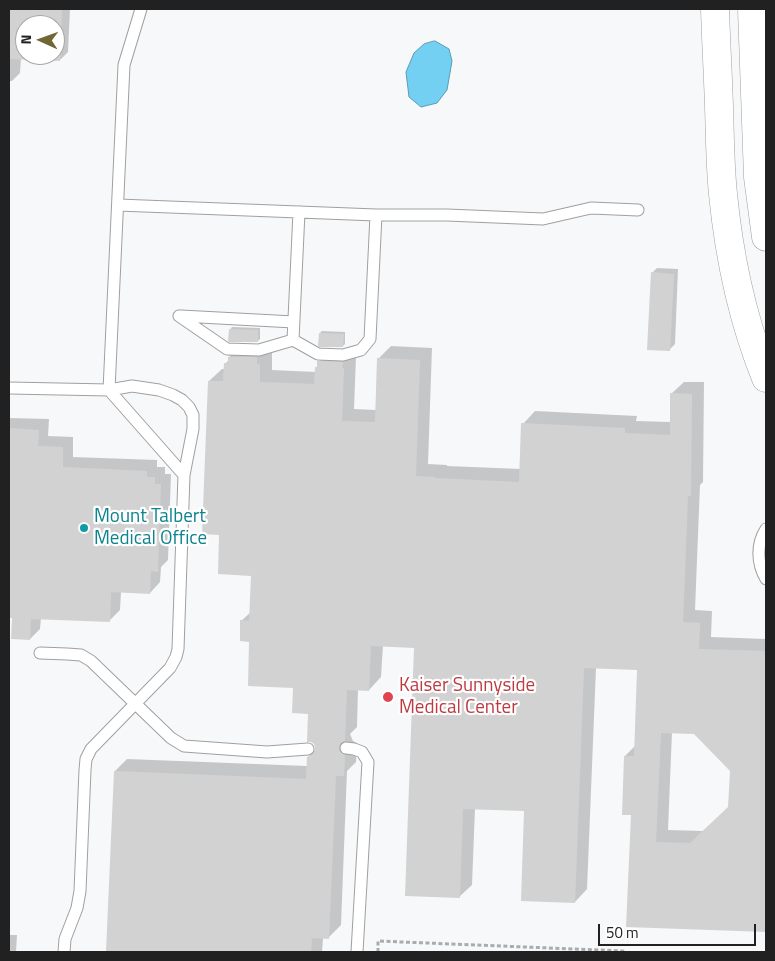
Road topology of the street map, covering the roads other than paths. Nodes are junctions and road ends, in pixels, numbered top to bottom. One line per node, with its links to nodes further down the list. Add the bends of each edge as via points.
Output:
1 (140, 9): 4 (lane, via 124,65)
2 (714, 9): 11 (main road, via 723,195 742,302)
3 (752, 9): 8 (main road, via 758,177)
4 (118, 205): 6 (lane); 13 (lane)
5 (638, 210): 7 (lane, via 591,208 543,220)
6 (299, 212): 7 (lane); 9 (lane)
7 (376, 215): 10 (lane, via 370,339 361,350 343,355 318,354)
8 (766, 237)
9 (294, 322): 10 (lane); 10 (lane, via 180,316 227,349 259,350)
10 (293, 340)
11 (766, 378)
12 (9, 388): 13 (lane)
13 (109, 390): 14 (lane); 14 (lane, via 132,386 159,390 182,400 193,416)
14 (184, 475): 18 (lane, via 178,648 170,668)
15 (766, 529): 16 (lane, via 758,549 761,570)
16 (766, 579)
17 (40, 653): 18 (lane, via 81,655)
18 (135, 704): 20 (lane, via 184,746 267,752); 21 (lane, via 91,749 86,759 80,891)
19 (346, 748): 22 (lane, via 362,752 368,762)
20 (308, 749)
21 (64, 952)
22 (357, 952)

